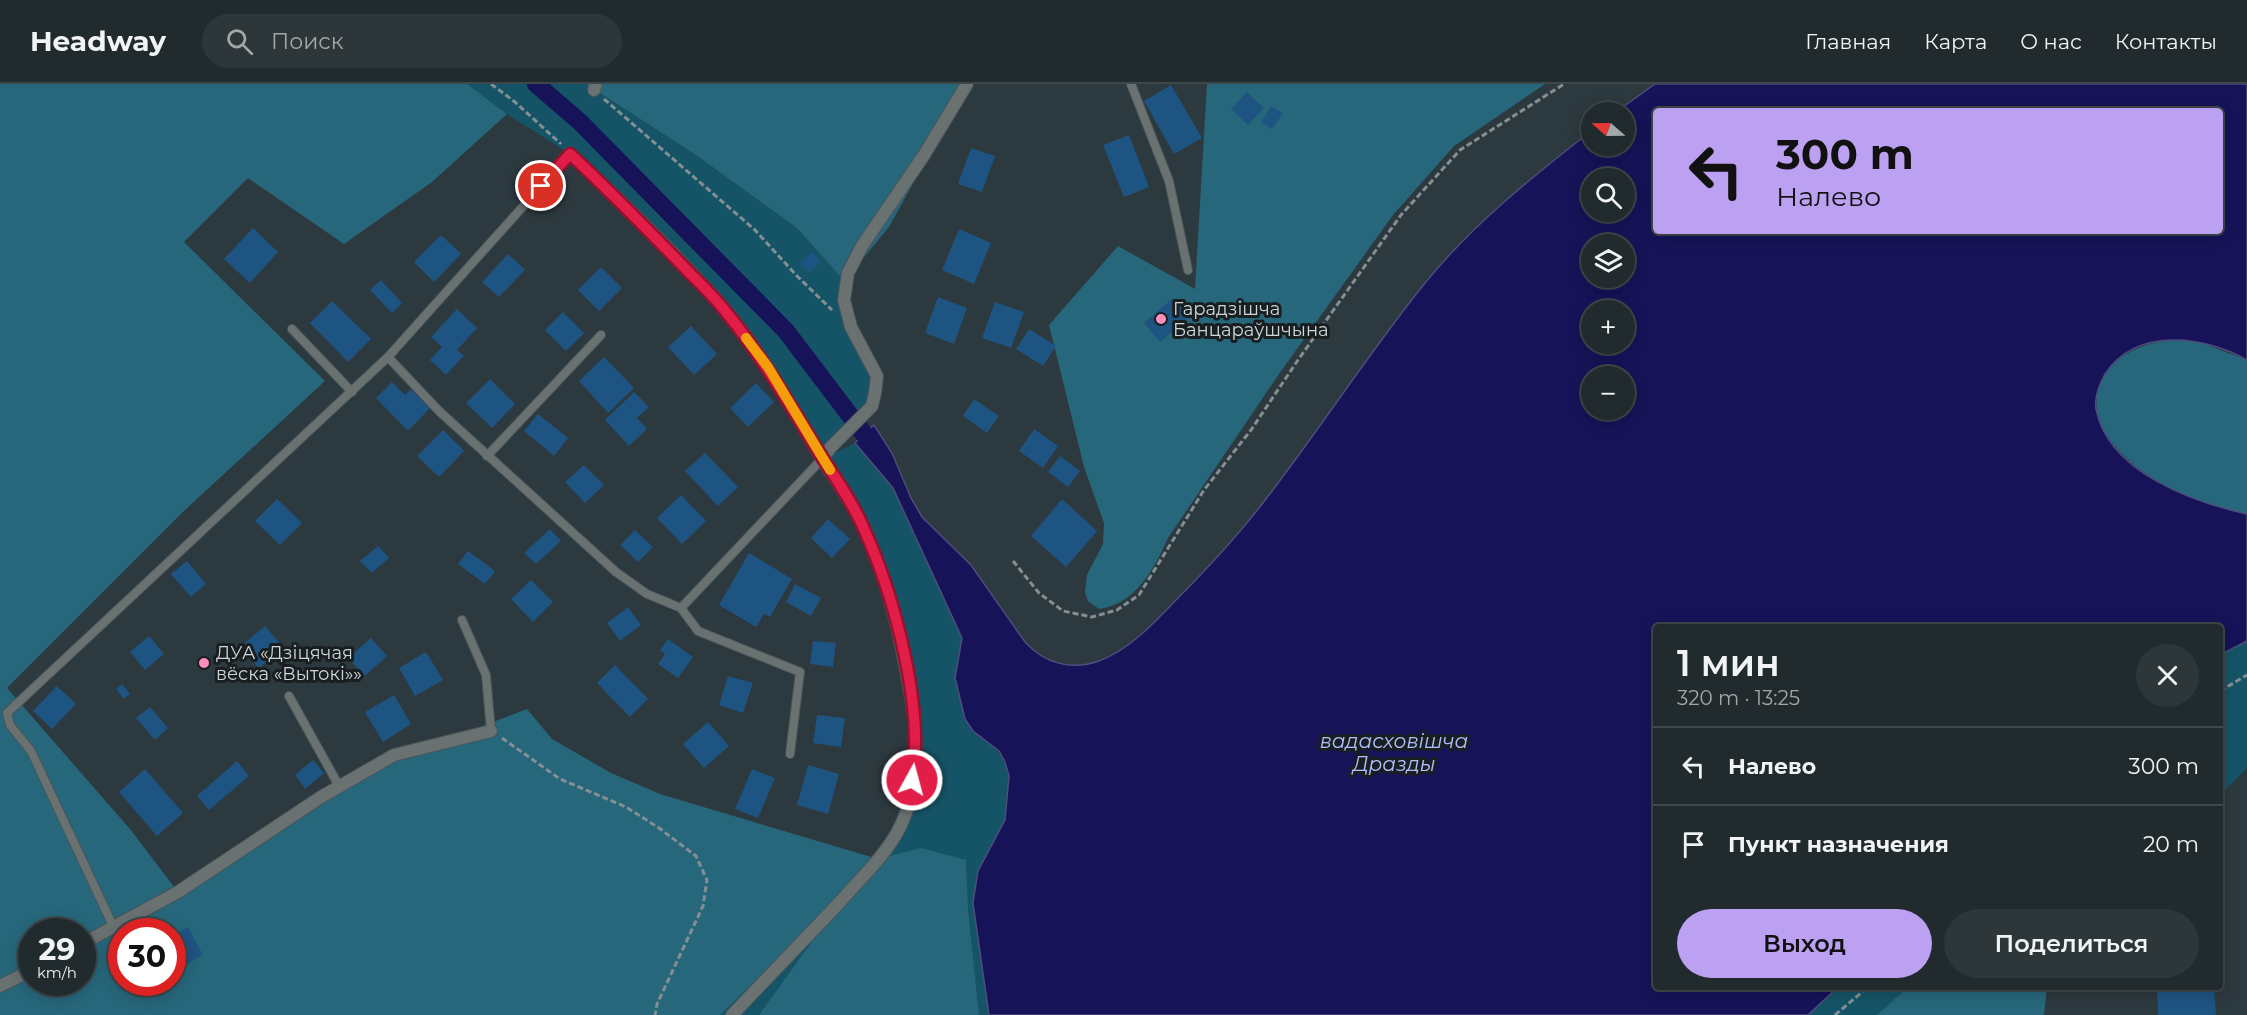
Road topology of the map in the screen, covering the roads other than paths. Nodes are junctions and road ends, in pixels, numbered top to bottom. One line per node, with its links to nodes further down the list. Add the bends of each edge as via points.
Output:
1 (967, 84): 10 (street, via 862,246 849,273 844,300 851,327 877,375 872,406)
2 (1131, 84): 4 (lane, via 1169,181)
3 (570, 154): 7 (lane); 10 (street, via 725,310 768,367)
4 (1188, 270)
5 (292, 328): 8 (lane)
6 (601, 335): 9 (lane)
7 (388, 357): 8 (lane); 9 (lane)
8 (352, 392): 17 (lane, via 7,713 10,725 31,751)
9 (487, 456): 11 (lane, via 616,572 647,594)
10 (822, 459): 11 (lane); 21 (street, via 864,528 883,578 909,684 916,724 916,762 899,828 878,859)
11 (681, 608): 15 (lane, via 698,631 800,672)
12 (462, 620): 14 (lane, via 486,675)
13 (289, 696): 16 (lane)
14 (491, 731): 16 (street, via 394,755)
15 (790, 754)
16 (339, 786): 18 (street)
17 (109, 918)
18 (132, 918)
19 (18, 977): 20 (street)
20 (0, 986)
21 (732, 1015)

